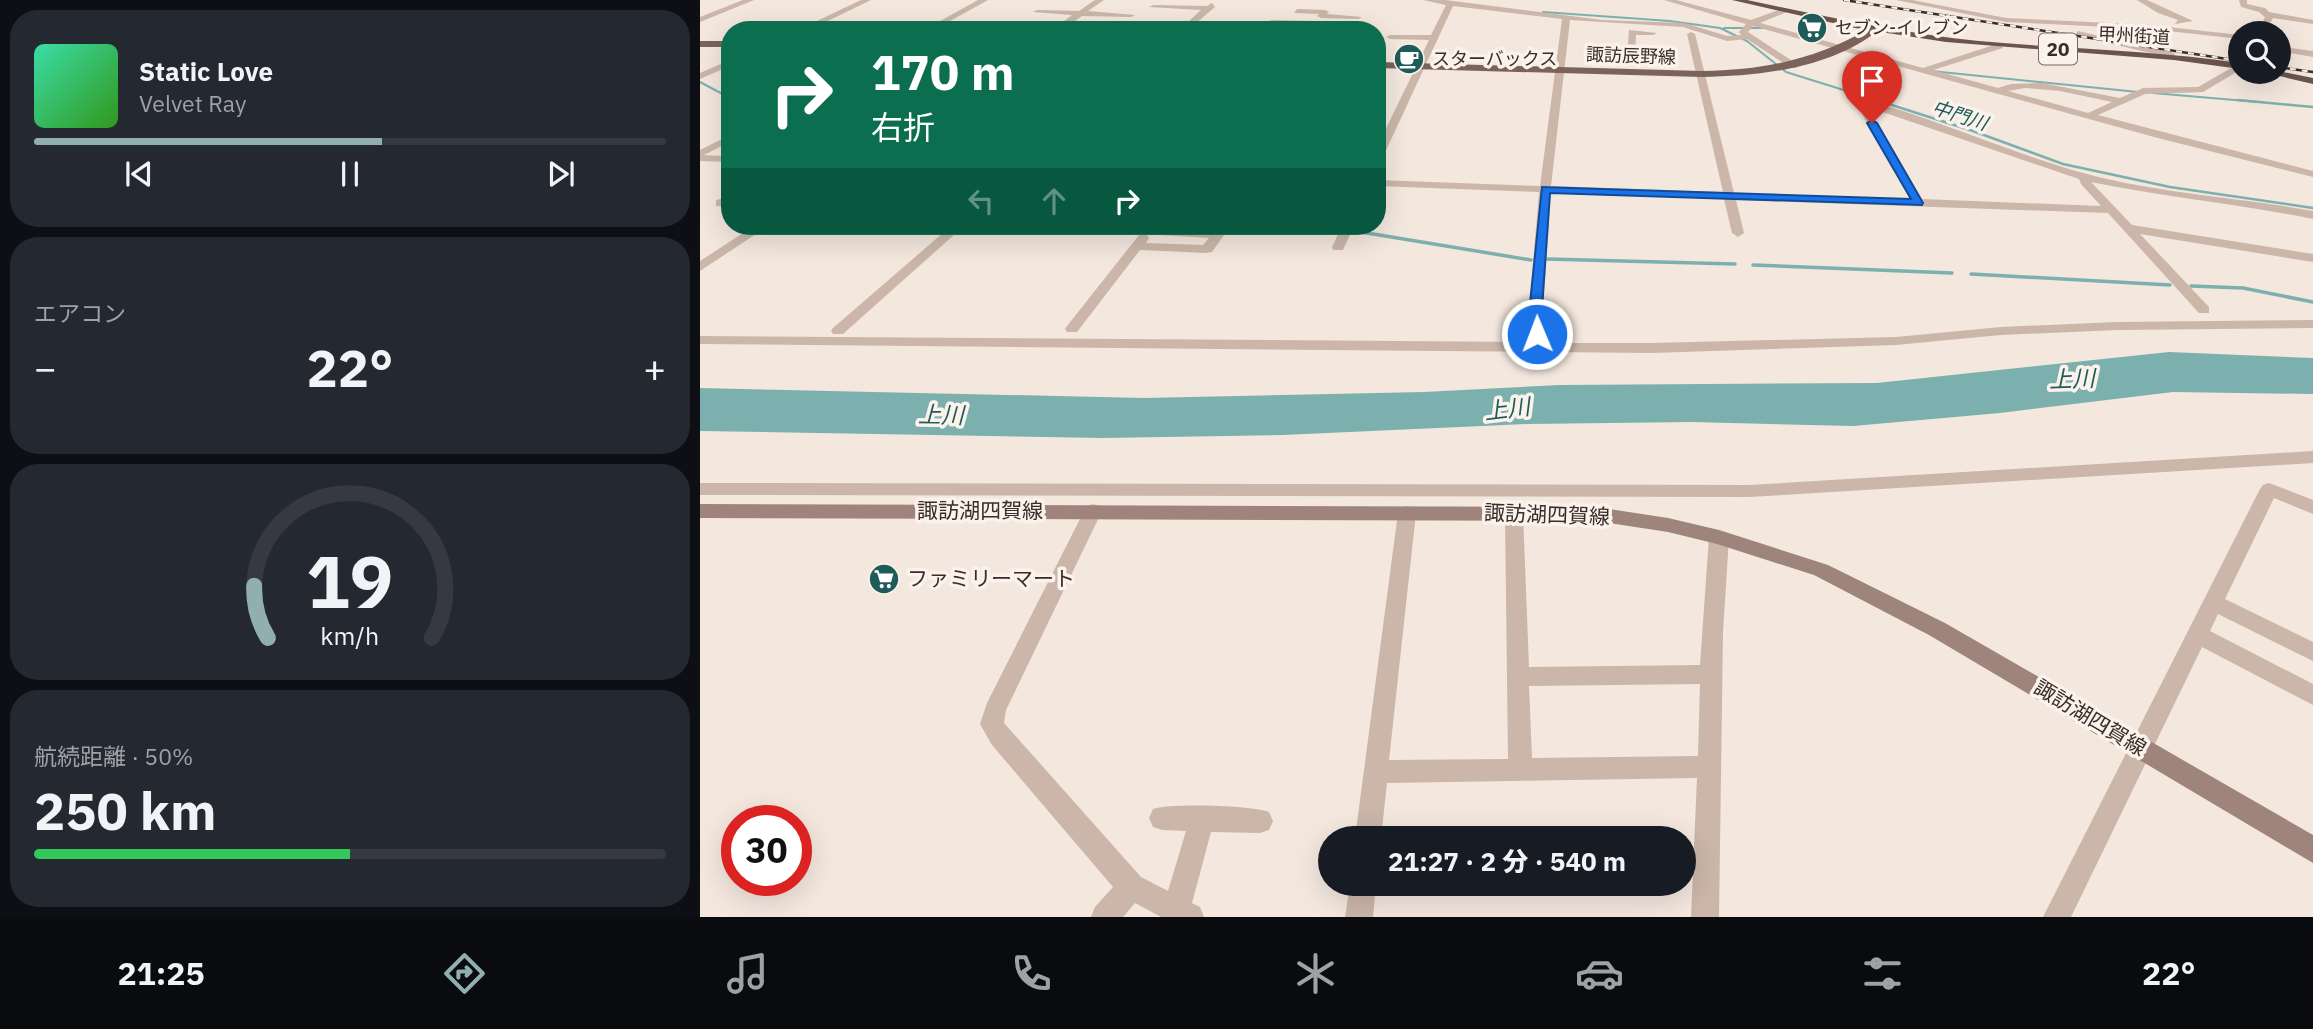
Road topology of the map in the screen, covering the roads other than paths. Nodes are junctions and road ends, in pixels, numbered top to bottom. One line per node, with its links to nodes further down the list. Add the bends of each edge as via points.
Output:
1 (750, 0): 27 (street)
2 (867, 0): 29 (street)
3 (984, 0): 30 (street)
4 (1217, 0): 16 (street)
5 (1427, 0): 12 (street)
6 (1668, 0): 41 (street)
7 (1735, 0): 17 (highway, 甲州街道 / 20)
8 (1900, 0): 28 (street)
9 (2141, 0): 38 (street, via 2189,21)
10 (2243, 0): 22 (street, via 2244,5)
11 (1100, 3): 21 (street)
12 (1450, 4): 26 (street); 39 (street)
13 (1116, 5): 14 (street)
14 (1137, 5)
15 (1153, 6): 16 (street)
16 (1208, 8): 32 (street)
17 (1784, 10): 40 (highway, 甲州街道 / 20); 41 (street)
18 (2295, 10): 22 (street)
19 (1283, 11): 24 (street)
20 (1037, 12): 21 (street)
21 (1080, 14): 23 (street); 31 (street)
22 (2267, 14): 34 (street); 35 (street)
23 (1131, 15)
24 (1320, 17): 25 (street); 33 (street)
25 (1358, 17)
26 (1566, 18): 36 (street); 63 (street)
27 (700, 20)
28 (2006, 20): 38 (street); 56 (street, via 2111,38)
29 (822, 21)
30 (945, 21)
31 (1070, 21)
32 (1193, 21)
33 (1280, 21)
34 (2268, 21)
35 (2313, 22)
36 (1656, 23): 42 (street); 47 (street, via 1685,25)
37 (1402, 27): 39 (street)
38 (2150, 27): 44 (street)
39 (1437, 28): 46 (street)
40 (1876, 29): 51 (highway, 甲州街道 / 20); 54 (main road, 諏訪辰野線)
41 (1748, 30): 47 (street); 54 (street, via 1773,29); 61 (street)
42 (1660, 33): 43 (street); 57 (street, via 1632,32)
43 (1691, 34): 47 (street); 66 (street)
44 (2228, 36)
45 (1391, 37): 46 (street)
46 (1433, 38): 60 (street)
47 (1727, 38)
48 (700, 44): 49 (main road)
49 (721, 44)
50 (2291, 44): 52 (street)
51 (2000, 46): 56 (highway, 甲州街道 / 20); 64 (street)
52 (2313, 46)
53 (2291, 47): 55 (street)
54 (1842, 49): 61 (main road, 諏訪辰野線); 64 (street)
55 (2313, 54)
56 (2171, 55): 58 (highway, 甲州街道 / 20)
57 (1631, 56)
58 (2228, 64)
59 (1386, 65): 60 (main road, 諏訪辰野線)
60 (1420, 66): 63 (main road, 諏訪辰野線); 73 (street)
61 (1793, 66): 66 (main road, 諏訪辰野線)
62 (721, 67): 67 (street)
63 (1560, 70): 66 (main road, 諏訪辰野線); 80 (street)
64 (1924, 70): 70 (street)
65 (2228, 73): 71 (street, via 2193,92 2140,92)
66 (1702, 74): 81 (street)
67 (700, 76)
68 (2291, 77): 69 (highway)
69 (2313, 81)
70 (1998, 92): 71 (street, via 2010,85); 72 (street)
71 (2121, 101): 72 (street)
72 (2089, 116): 77 (street)
73 (1386, 140)
74 (721, 143): 75 (street)
75 (700, 156): 76 (street)
76 (721, 158)
77 (2313, 174)
78 (2085, 177): 82 (street, via 1860,101); 83 (street); 84 (street, via 2163,194 2253,203)
79 (1386, 183): 80 (street)
80 (1545, 189): 81 (street); 101 (street, via 1535,323)
81 (1729, 196): 82 (street); 86 (street)
82 (1918, 203): 83 (street)
83 (2111, 210): 85 (street)
84 (2313, 215)
85 (2127, 228): 94 (street); 96 (street)
86 (1738, 233)
87 (748, 235): 95 (street)
88 (948, 235): 99 (street)
89 (1146, 235): 92 (street)
90 (1218, 235): 92 (street, via 1207,249)
91 (1344, 235): 93 (street)
92 (1137, 246): 98 (street)
93 (1338, 247)
94 (2313, 258)
95 (700, 267)
96 (2204, 310)
97 (2313, 324): 101 (street, via 2117,326 1896,341 1666,348)
98 (1072, 328)
99 (838, 331)
100 (700, 340): 101 (street)
101 (1543, 345)
102 (2313, 457): 103 (street, via 1749,491)
103 (700, 489)
104 (2269, 489): 105 (street); 106 (street); 112 (street)
105 (2313, 497)
106 (2313, 508)
107 (1093, 510): 108 (main road, 諏訪湖四賀線); 109 (main road, 諏訪湖四賀線); 127 (street, via 992,724)
108 (700, 511)
109 (1407, 513): 110 (main road, 諏訪湖四賀線); 121 (street)
110 (1514, 513): 111 (main road, 諏訪湖四賀線, via 1596,514); 116 (street)
111 (1718, 537): 115 (street); 118 (main road, 諏訪湖四賀線, via 1791,559 1878,597)
112 (2213, 602): 113 (street); 114 (street)
113 (2197, 634): 117 (street); 118 (street)
114 (2313, 652)
115 (1712, 674): 116 (street); 119 (street)
116 (1518, 677): 120 (street)
117 (2313, 695)
118 (2142, 749): 126 (main road, 諏訪湖四賀線); 133 (street)
119 (1709, 767): 120 (street); 132 (street)
120 (1520, 768): 121 (street)
121 (1376, 772): 125 (street)
122 (1162, 818): 123 (street)
123 (1202, 819): 124 (street); 129 (street, via 1181,896)
124 (1260, 821)
125 (1369, 826)
126 (2313, 850)
127 (1131, 887): 129 (street); 130 (street)
128 (1362, 896): 131 (street)
129 (1182, 912)
130 (1105, 917)
131 (1359, 917)
132 (1705, 917)
133 (2057, 917)

